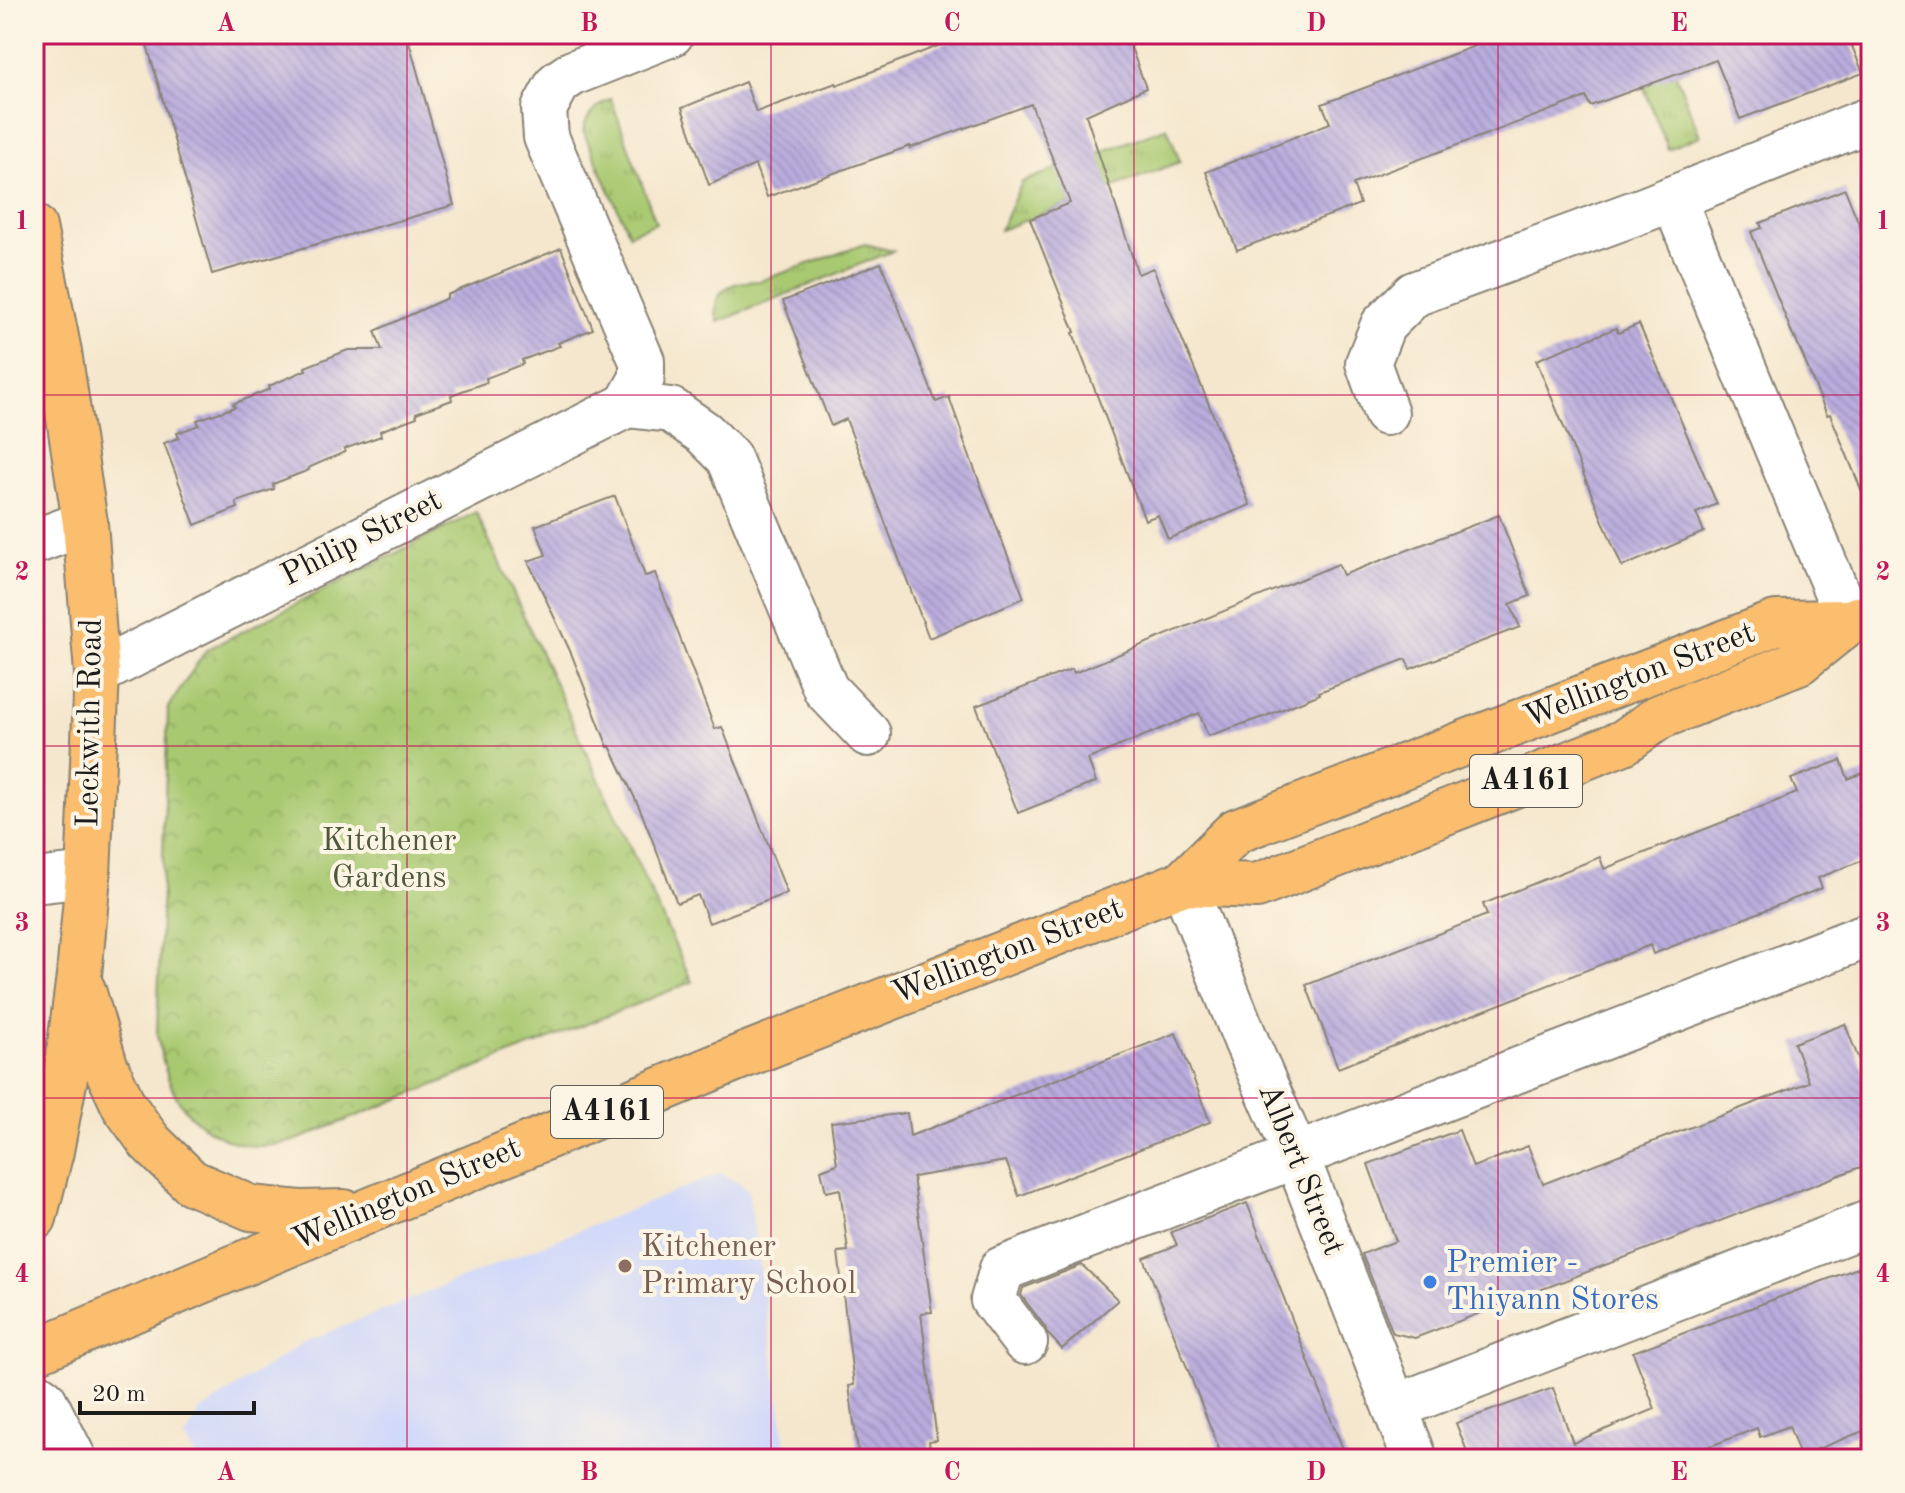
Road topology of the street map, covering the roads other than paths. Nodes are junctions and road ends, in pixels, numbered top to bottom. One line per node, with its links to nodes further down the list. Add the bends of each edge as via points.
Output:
1 (671, 34): 5 (street, via 573,73 558,83 544,109 546,137 642,361 642,378)
2 (1871, 119): 3 (street)
3 (1673, 198): 6 (street, via 1414,294 1383,325 1368,363); 9 (street)
4 (34, 227): 7 (main road, Leckwith Road)
5 (627, 405): 10 (street, Philip Street); 11 (street, via 671,410 729,458 826,690)
6 (1386, 413)
7 (85, 523): 8 (street); 10 (main road, Leckwith Road)
8 (34, 542)
9 (1860, 618): 14 (main road, Wellington Street / A4161, via 1799,662 1659,717 1624,742 1271,881 1257,886); 14 (main road, Wellington Street / A4161, via 1776,623 1236,831)
10 (97, 673): 12 (main road, Leckwith Road)
11 (868, 734)
12 (88, 875): 13 (street); 16 (main road, Leckwith Road)
13 (34, 881)
14 (1183, 883): 17 (street, Albert Street); 18 (main road, Wellington Street / A4161)
15 (1871, 934): 17 (street)
16 (79, 976): 18 (main road, via 105,1065 124,1106 150,1142 191,1182 251,1208); 19 (main road, Leckwith Road, via 67,1067)
17 (1296, 1155): 21 (street, via 1002,1269 993,1300); 24 (street, Albert Street)
18 (368, 1211): 22 (main road, Wellington Street / A4161)
19 (34, 1218)
20 (1871, 1222): 24 (street)
21 (1025, 1342)
22 (34, 1352)
23 (34, 1393): 25 (street, via 44,1400)
24 (1395, 1407): 26 (street, Albert Street)
25 (74, 1459)
26 (1415, 1459)

